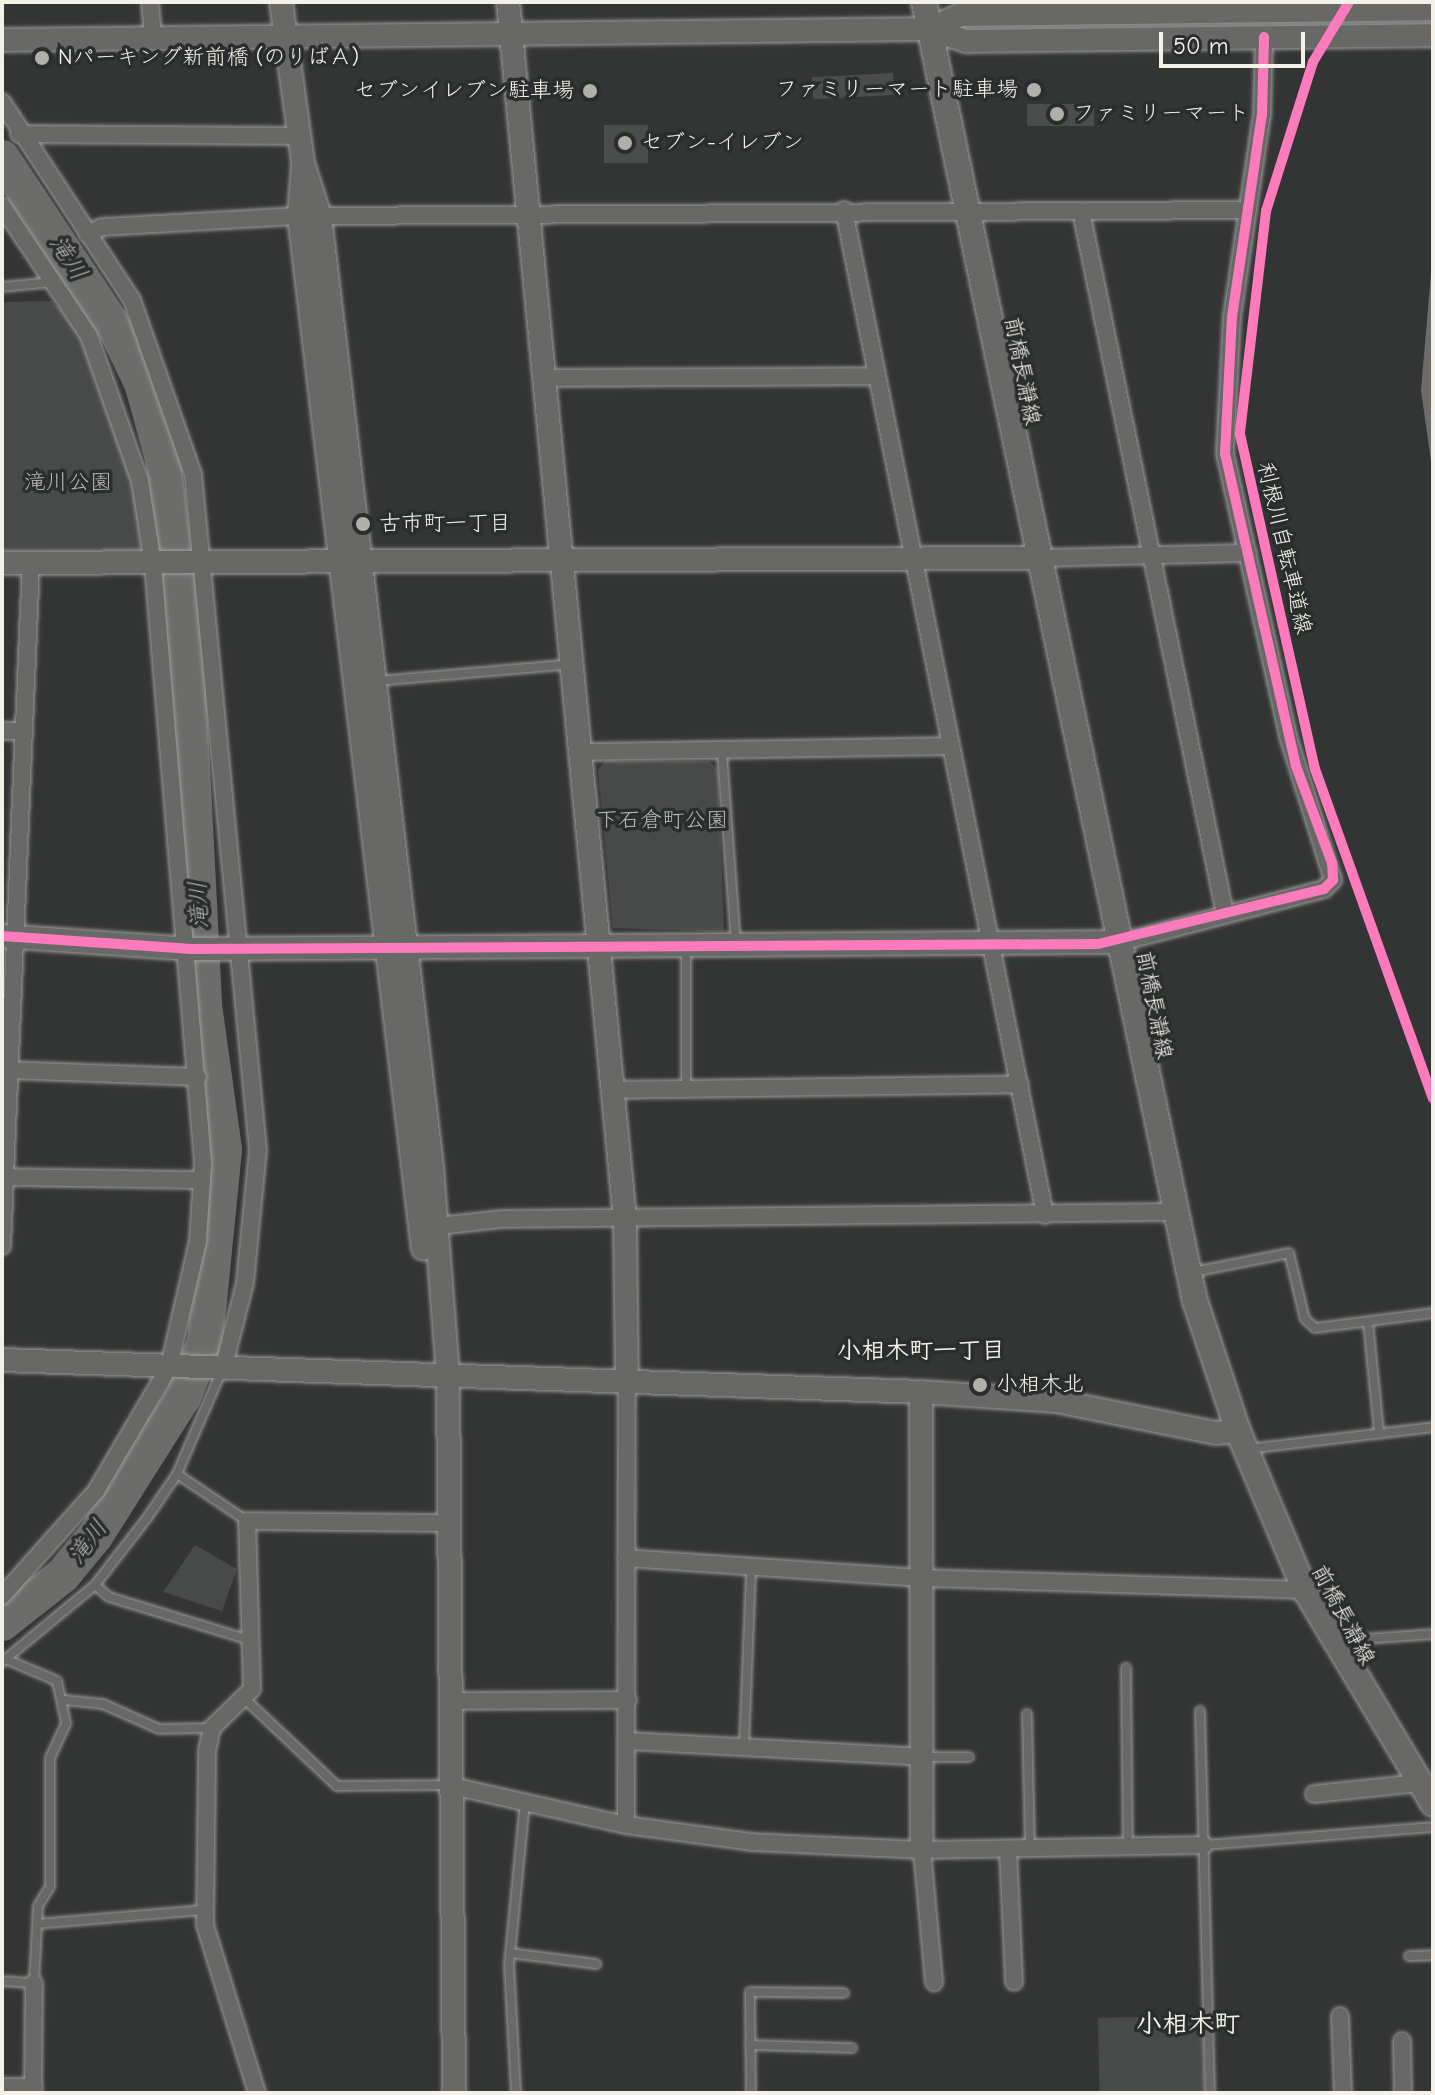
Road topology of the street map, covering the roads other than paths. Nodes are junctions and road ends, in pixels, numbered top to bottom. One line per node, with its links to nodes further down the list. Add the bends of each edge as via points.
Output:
1 (150, 2): 11 (street)
2 (281, 2): 9 (street)
3 (508, 2): 8 (street)
4 (924, 2): 7 (main road, 前橋長瀞線)
5 (1348, 7): 6 (street); 7 (street, via 960,15)
6 (1433, 9)
7 (929, 29): 8 (street); 12 (street, via 967,41); 19 (main road, 前橋長瀞線)
8 (511, 31): 9 (street); 22 (street)
9 (285, 33): 11 (street); 16 (street)
10 (1433, 35): 12 (street)
11 (153, 37): 13 (street)
12 (1264, 37): 20 (street)
13 (2, 40)
14 (2, 102): 15 (street)
15 (19, 134): 16 (street); 24 (street)
16 (299, 136): 23 (street)
17 (2, 206): 25 (street)
18 (844, 210): 19 (street); 22 (street); 27 (street)
19 (969, 210): 21 (street); 31 (main road, 前橋長瀞線)
20 (1248, 210): 21 (street); 29 (street, via 1225,442)
21 (1081, 211): 30 (street)
22 (530, 214): 23 (street); 28 (street)
23 (309, 216): 24 (street, via 102,227); 35 (street)
24 (87, 234): 37 (street, via 132,300 166,380 193,474)
25 (57, 280): 26 (lane); 36 (street, via 117,401)
26 (2, 287)
27 (875, 376): 28 (street); 32 (street)
28 (544, 378): 38 (street)
29 (1248, 553): 30 (street); 46 (street, via 1296,766 1334,872 1324,889)
30 (1152, 557): 31 (street); 46 (street)
31 (1039, 558): 32 (street); 48 (main road, 前橋長瀞線)
32 (915, 559): 38 (street); 43 (street)
33 (2, 563): 34 (street)
34 (31, 563): 36 (street); 42 (street)
35 (350, 563): 37 (street); 38 (street); 40 (street); 53 (street)
36 (153, 564): 37 (street); 54 (street)
37 (206, 564): 55 (street)
38 (564, 564): 39 (street)
39 (572, 664): 40 (lane); 44 (street)
40 (373, 681): 53 (street)
41 (2, 731): 42 (street)
42 (21, 731): 47 (street)
43 (951, 746): 45 (street); 52 (street)
44 (582, 752): 45 (street); 49 (street)
45 (722, 753): 51 (lane)
46 (1225, 914): 48 (street)
47 (10, 938): 54 (street); 56 (street)
48 (1121, 942): 52 (street); 63 (main road, 前橋長瀞線)
49 (600, 945): 50 (street); 53 (street); 59 (street)
50 (686, 945): 51 (street); 60 (lane)
51 (736, 945): 52 (street)
52 (993, 945): 58 (street)
53 (397, 946): 55 (street); 66 (street)
54 (189, 949): 55 (street); 57 (street)
55 (237, 949): 73 (street, via 258,1150 245,1283)
56 (6, 1060): 57 (street); 61 (street)
57 (198, 1077): 62 (street)
58 (1020, 1084): 60 (street); 64 (street)
59 (614, 1090): 60 (street); 65 (street)
60 (686, 1090)
61 (2, 1177): 62 (street); 67 (street)
62 (202, 1180): 72 (street, via 198,1241)
63 (1175, 1212): 64 (street); 68 (main road, 前橋長瀞線)
64 (1045, 1215): 65 (street)
65 (625, 1219): 66 (street); 75 (street)
66 (428, 1228): 74 (street)
67 (2, 1246)
68 (1189, 1273): 70 (lane, via 1289,1253 1310,1326); 79 (main road, 前橋長瀞線)
69 (1433, 1313): 70 (lane)
70 (1368, 1322): 78 (lane)
71 (2, 1360): 72 (street)
72 (172, 1367): 73 (street); 88 (street, via 96,1491)
73 (219, 1369): 74 (street); 80 (lane)
74 (448, 1377): 75 (street); 82 (street)
75 (627, 1386): 76 (street); 83 (street)
76 (921, 1392): 79 (street, via 1056,1401); 85 (street)
77 (1433, 1427): 78 (lane)
78 (1379, 1433): 79 (lane)
79 (1242, 1440): 87 (main road, 前橋長瀞線)
80 (177, 1474): 81 (lane); 86 (lane)
81 (247, 1521): 82 (street); 90 (street)
82 (446, 1523): 97 (street)
83 (626, 1558): 84 (street); 96 (street)
84 (751, 1568): 85 (street); 102 (lane)
85 (923, 1578): 87 (street); 103 (street)
86 (95, 1585): 90 (lane, via 109,1597); 92 (lane)
87 (1305, 1590): 91 (main road, 前橋長瀞線)
88 (2, 1596)
89 (1433, 1634): 91 (lane)
90 (250, 1640): 94 (street, via 252,1689)
91 (1335, 1642): 105 (main road, 前橋長瀞線)
92 (5, 1661): 95 (lane, via 50,1674)
93 (1126, 1668): 113 (lane)
94 (245, 1699): 100 (street); 106 (lane, via 337,1786)
95 (64, 1700): 100 (lane, via 103,1704 159,1729); 118 (lane, via 65,1733 50,1758 50,1887)
96 (628, 1700): 97 (street); 101 (street)
97 (449, 1701): 106 (street)
98 (1200, 1711): 112 (lane)
99 (1027, 1714): 115 (lane)
100 (212, 1728): 117 (street)
101 (629, 1741): 102 (street); 110 (street)
102 (744, 1746): 103 (street)
103 (922, 1757): 104 (lane); 116 (street)
104 (969, 1757)
105 (1419, 1783): 107 (street); 109 (main road, 前橋長瀞線)
106 (448, 1785): 108 (street); 135 (street)
107 (1314, 1794)
108 (525, 1803): 110 (street); 119 (lane)
109 (1433, 1804)
110 (626, 1825): 116 (street, via 751,1842)
111 (1433, 1827): 112 (lane)
112 (1204, 1845): 113 (street); 138 (lane)
113 (1128, 1847): 115 (street)
114 (1008, 1849): 115 (street); 116 (street); 125 (street)
115 (1030, 1849)
116 (922, 1850): 124 (street)
117 (205, 1910): 118 (lane); 134 (street, via 210,1957)
118 (37, 1924): 126 (lane)
119 (510, 1953): 122 (lane); 136 (lane)
120 (1433, 1955): 121 (lane)
121 (1409, 1956)
122 (596, 1964)
123 (2, 1981): 126 (lane)
124 (934, 1982)
125 (1014, 1982)
126 (34, 1983): 133 (street)
127 (844, 1993): 130 (lane, via 750,1992)
128 (1340, 2016): 139 (street)
129 (1402, 2041): 140 (street)
130 (750, 2045): 131 (lane); 137 (lane)
131 (852, 2048)
132 (2, 2087): 133 (street)
133 (34, 2090)
134 (257, 2093)
135 (454, 2093)
136 (516, 2093)
137 (751, 2093)
138 (1210, 2093)
139 (1343, 2093)
140 (1403, 2093)

